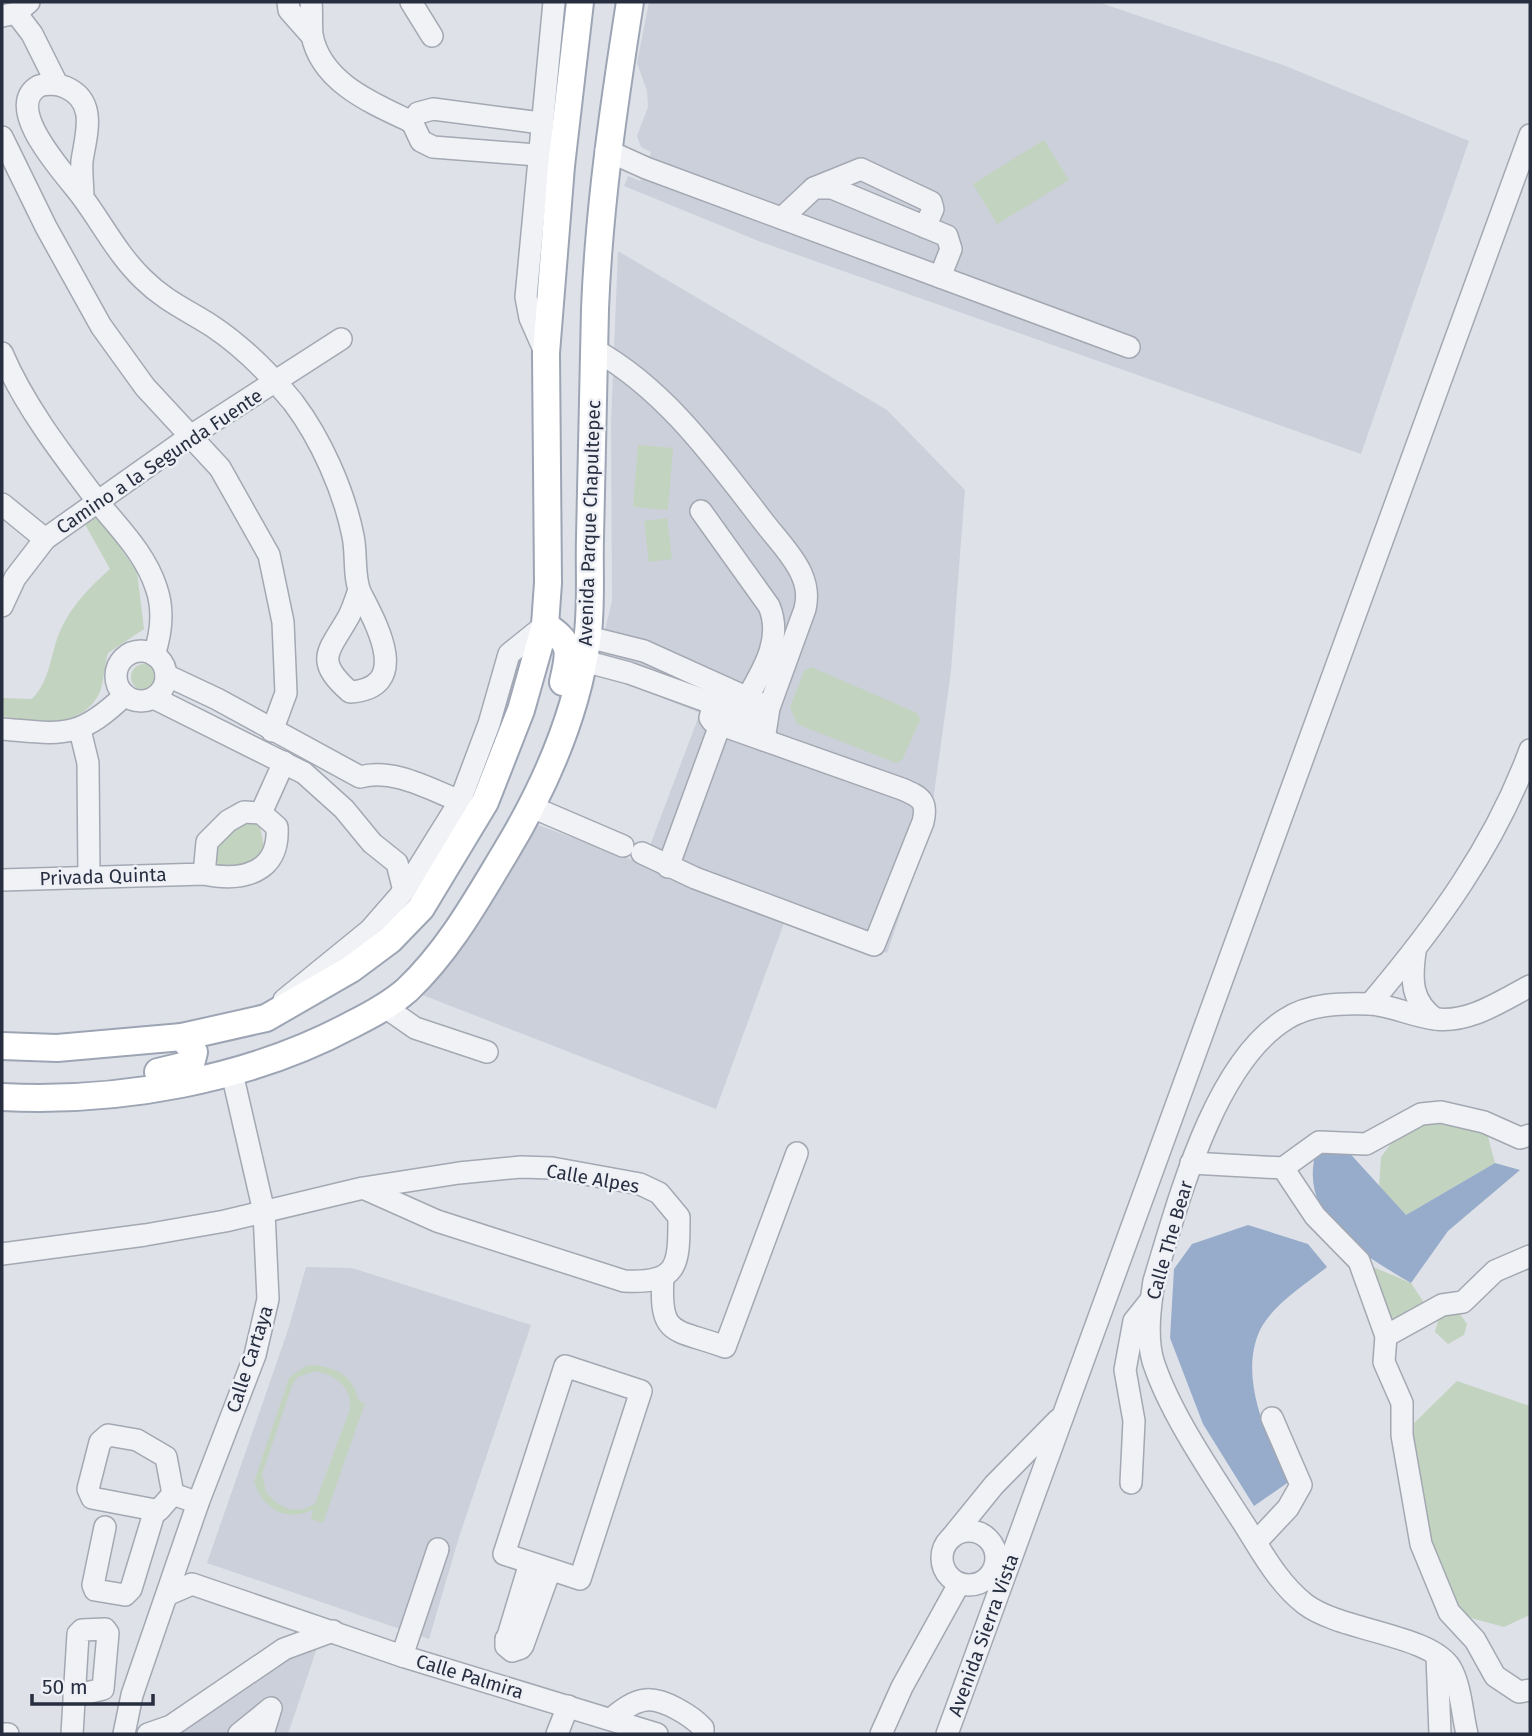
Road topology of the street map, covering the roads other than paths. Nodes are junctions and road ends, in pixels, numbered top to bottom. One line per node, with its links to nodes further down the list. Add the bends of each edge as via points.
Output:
1 (288, 2): 8 (street, via 289,10)
2 (312, 2): 8 (street)
3 (411, 2): 9 (street)
4 (554, 2): 12 (street)
5 (580, 2): 28 (main road, Avenida Parque Chapultepec)
6 (630, 2): 15 (main road, Avenida Parque Chapultepec)
7 (16, 10): 10 (street)
8 (312, 36): 11 (street, via 339,81)
9 (432, 36)
10 (57, 84): 16 (street, via 40,86 28,95 25,110); 20 (street, via 72,91 88,111)
11 (412, 122): 12 (street, via 418,113 433,109); 17 (street, via 421,141 433,147)
12 (541, 123): 17 (street)
13 (1530, 135): 91 (street, Avenida Sierra Vista)
14 (2, 137): 18 (street)
15 (606, 150): 21 (street); 26 (main road, Avenida Parque Chapultepec)
16 (43, 154): 18 (street); 20 (street)
17 (537, 155): 28 (street, via 526,297)
18 (9, 172): 30 (street, via 102,326 145,387)
19 (814, 188): 21 (street); 22 (street, via 832,188); 22 (street, via 851,172 871,171 931,202 933,209)
20 (83, 198): 29 (street, via 141,277 172,305 212,326 251,356)
21 (782, 218): 23 (street)
22 (925, 227): 23 (street, via 951,242)
23 (940, 277): 25 (street)
24 (341, 339): 29 (street, Camino a la Segunda Fuente)
25 (1129, 347)
26 (595, 350): 38 (street, via 657,398 708,450 799,569 808,596); 40 (main road, Avenida Parque Chapultepec)
27 (2, 353): 31 (street, via 35,415)
28 (546, 353): 39 (main road, Avenida Parque Chapultepec)
29 (274, 382): 30 (street, Camino a la Segunda Fuente); 35 (street, via 294,403 340,492 353,536)
30 (192, 435): 31 (street, Camino a la Segunda Fuente); 53 (street, via 220,468 269,555 283,622 286,693)
31 (97, 500): 34 (street, Camino a la Segunda Fuente); 41 (street, via 136,547 157,588 162,632)
32 (2, 504): 34 (street)
33 (701, 511): 37 (street)
34 (45, 539): 36 (street, Camino a la Segunda Fuente, via 15,578)
35 (359, 590)
36 (2, 606)
37 (774, 617): 38 (street); 45 (street, via 767,662)
38 (800, 619): 50 (street)
39 (545, 625): 57 (main road, via 564,638 569,655 554,720); 60 (street, via 509,654); 72 (main road, Avenida Parque Chapultepec, via 520,710 485,802 421,908 390,940 351,969)
40 (586, 649): 45 (street, via 643,651); 47 (street, via 629,673); 57 (main road, Avenida Parque Chapultepec, via 573,707)
41 (154, 655): 42 (street); 43 (street, via 145,652 125,657 116,676)
42 (166, 676): 44 (street); 46 (street)
43 (125, 695): 44 (street, via 139,701); 52 (street)
44 (154, 698): 48 (street)
45 (747, 698): 50 (street)
46 (217, 699): 48 (street); 53 (street)
47 (713, 705): 49 (street, via 710,718); 50 (street)
48 (203, 721): 56 (street)
49 (720, 726): 50 (street); 63 (street)
50 (762, 727): 63 (street, via 924,802 923,822 874,945)
51 (2, 729): 52 (street)
52 (80, 730): 65 (street, via 88,763)
53 (272, 731): 55 (street)
54 (1530, 750): 59 (street)
55 (314, 753): 58 (street); 60 (street, via 360,777 401,777)
56 (284, 762): 58 (street); 62 (street)
57 (550, 770): 61 (main road, Avenida Parque Chapultepec)
58 (304, 773): 67 (street, via 397,863)
59 (1525, 782): 68 (street, via 1467,879)
60 (460, 801): 67 (street)
61 (531, 807): 63 (street); 71 (main road, Avenida Parque Chapultepec, via 456,936)
62 (261, 813): 64 (street, via 244,811 207,842); 64 (street, Privada Quinta, via 277,827 274,857 246,876)
63 (668, 867)
64 (204, 874): 65 (street, Privada Quinta)
65 (89, 876): 66 (street, Privada Quinta)
66 (2, 880)
67 (404, 891): 72 (street, via 370,930 300,984)
68 (1415, 951): 70 (street); 73 (street, via 1414,993 1423,1010)
69 (1530, 986): 73 (street, Calle The Bear, via 1459,1020)
70 (1370, 1004): 73 (street, Calle The Bear); 82 (street, Calle The Bear, via 1313,1007 1286,1018 1261,1038 1237,1067)
71 (385, 1007): 76 (street, via 415,1028); 77 (main road, Avenida Parque Chapultepec, via 314,1045)
72 (266, 1018): 74 (main road, Avenida Parque Chapultepec)
73 (1436, 1019)
74 (182, 1037): 75 (main road, Avenida Parque Chapultepec, via 57,1048); 79 (main road, via 194,1052 186,1067 89,1084)
75 (2, 1046)
76 (487, 1052)
77 (232, 1073): 79 (main road, Avenida Parque Chapultepec); 85 (street, Calle Cartaya)
78 (2, 1097): 79 (main road, Avenida Parque Chapultepec)
79 (55, 1100)
80 (1530, 1135): 83 (street, via 1520,1138 1484,1122 1441,1112 1421,1114 1366,1144 1319,1142)
81 (797, 1153): 88 (street, via 725,1347 673,1328 663,1319)
82 (1191, 1163): 83 (street); 89 (street, Calle The Bear)
83 (1283, 1168): 90 (street, via 1315,1216 1359,1261)
84 (363, 1188): 85 (street, Calle Alpes); 88 (street, via 436,1221 624,1281 650,1283); 88 (street, Calle Alpes, via 521,1167 640,1184 659,1192 680,1217 679,1252 673,1268)
85 (264, 1212): 86 (street, Calle Alpes, via 145,1235); 95 (street, Calle Cartaya, via 268,1299 255,1354)
86 (2, 1254)
87 (1530, 1256): 90 (street, via 1495,1271 1463,1302 1442,1305)
88 (663, 1277)
89 (1150, 1301): 93 (street, via 1135,1321 1125,1370 1134,1421); 99 (street, Calle The Bear, via 1153,1359 1164,1387)
90 (1386, 1336): 112 (street, via 1384,1362 1402,1403 1402,1435 1425,1555 1449,1612 1475,1640 1495,1676 1519,1692)
91 (1064, 1414): 98 (street, via 994,1485); 127 (street, Avenida Sierra Vista)
92 (1272, 1418): 99 (street, via 1301,1485 1288,1508)
93 (1131, 1483)
94 (173, 1494): 95 (street); 96 (street); 96 (street, via 166,1457 137,1440 108,1435 100,1442 89,1494 92,1498)
95 (198, 1503): 101 (street, Calle Cartaya)
96 (155, 1510): 97 (street, via 131,1589 125,1595 93,1586)
97 (105, 1527)
98 (951, 1538): 104 (street, via 943,1548 942,1565); 104 (street, via 964,1531 982,1534 996,1557 985,1580)
99 (1256, 1542): 109 (street, Calle The Bear, via 1283,1582 1316,1611)
100 (438, 1549): 110 (street)
101 (181, 1557): 103 (street); 105 (street, Calle Cartaya)
102 (540, 1566): 102 (street, via 580,1579 641,1391 565,1366 504,1554); 111 (street)
103 (192, 1584): 105 (street); 106 (street)
104 (959, 1584): 126 (street)
105 (169, 1594): 113 (street, Calle Cartaya)
106 (290, 1616): 107 (street); 108 (street)
107 (333, 1631): 108 (street); 110 (street, Calle Palmira)
108 (284, 1649): 117 (street)
109 (1437, 1655): 128 (street); 129 (street, via 1454,1676)
110 (402, 1656): 111 (street, Calle Palmira)
111 (501, 1685): 115 (street, Calle Palmira)
112 (1530, 1690)
113 (132, 1695): 117 (street, via 142,1717 152,1723); 119 (street, Calle Cartaya)
114 (74, 1696): 118 (street)
115 (568, 1706): 116 (street, Calle Palmira); 123 (street)
116 (612, 1718): 124 (street, Calle Palmira); 125 (street, via 647,1699 690,1714 704,1728)
117 (180, 1720): 120 (street)
118 (72, 1734)
119 (124, 1734)
120 (148, 1734)
121 (239, 1734): 122 (street, via 271,1709)
122 (264, 1734)
123 (557, 1734)
124 (657, 1734)
125 (703, 1734)
126 (881, 1734)
127 (947, 1734)
128 (1440, 1734)
129 (1467, 1734)

